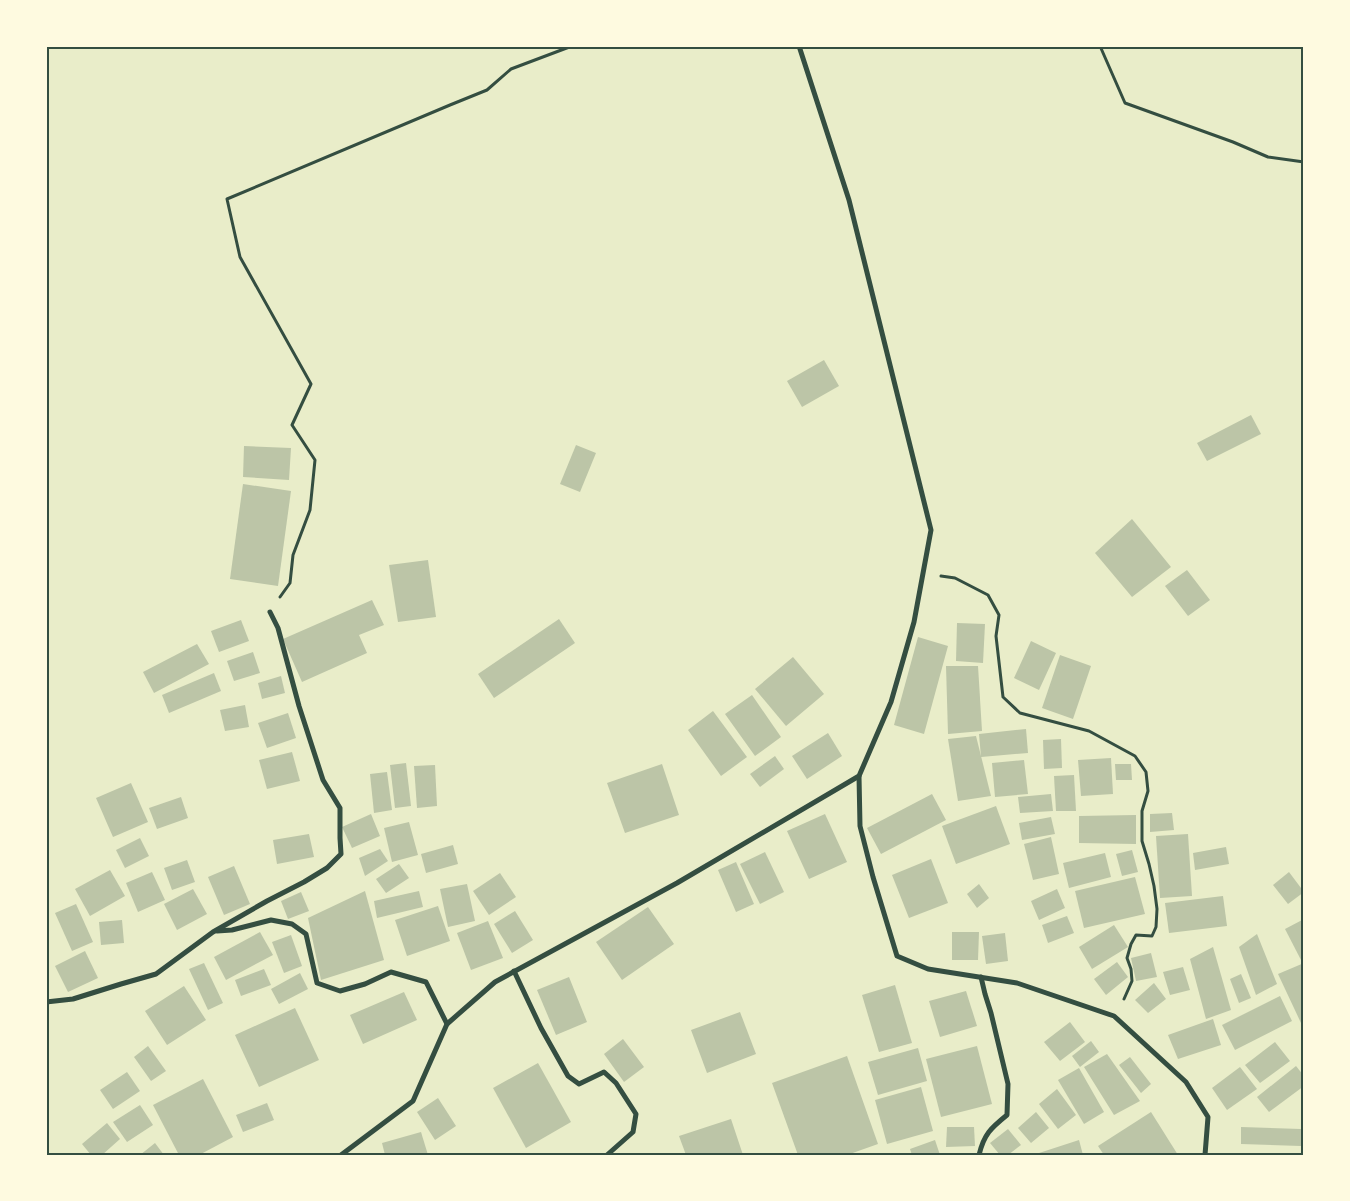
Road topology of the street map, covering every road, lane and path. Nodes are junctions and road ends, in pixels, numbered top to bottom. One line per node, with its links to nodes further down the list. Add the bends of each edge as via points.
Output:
1 (572, 46): 6 (path, via 511,70 488,90 228,199 240,256 311,384 292,425 316,460 310,510 293,555 290,583)
2 (799, 46): 5 (street, via 849,200 931,530)
3 (1100, 46): 4 (path, via 1125,103 1268,156)
4 (1304, 162)
5 (923, 574): 7 (street, via 914,622 891,702); 12 (path, via 955,578 988,595 999,615 996,636 1003,696 1020,713 1089,731 1135,756 1146,772 1148,791 1142,811 1142,841 1154,886 1156,927 1152,936 1136,935 1131,944 1127,958 1132,981)
6 (270, 612): 8 (street, via 278,628 324,780 340,808 342,854 304,882)
7 (858, 776): 9 (street, via 677,883); 10 (street, via 860,826 897,956 928,969)
8 (213, 932): 11 (street, via 156,974 73,999); 13 (street, via 271,920 292,924 306,934 317,983 340,991 391,972 426,982)
9 (514, 971): 13 (street, via 495,982); 15 (street, via 568,1076 579,1084 604,1072 616,1083 636,1114 633,1132)
10 (981, 977): 12 (street, via 1018,983); 16 (street, via 1008,1084 1006,1115 989,1130)
11 (46, 1002)
12 (1114, 1016): 17 (street, via 1186,1082 1208,1117)
13 (447, 1024): 14 (street, via 413,1101)
14 (341, 1155)
15 (607, 1155)
16 (979, 1155)
17 (1205, 1155)

